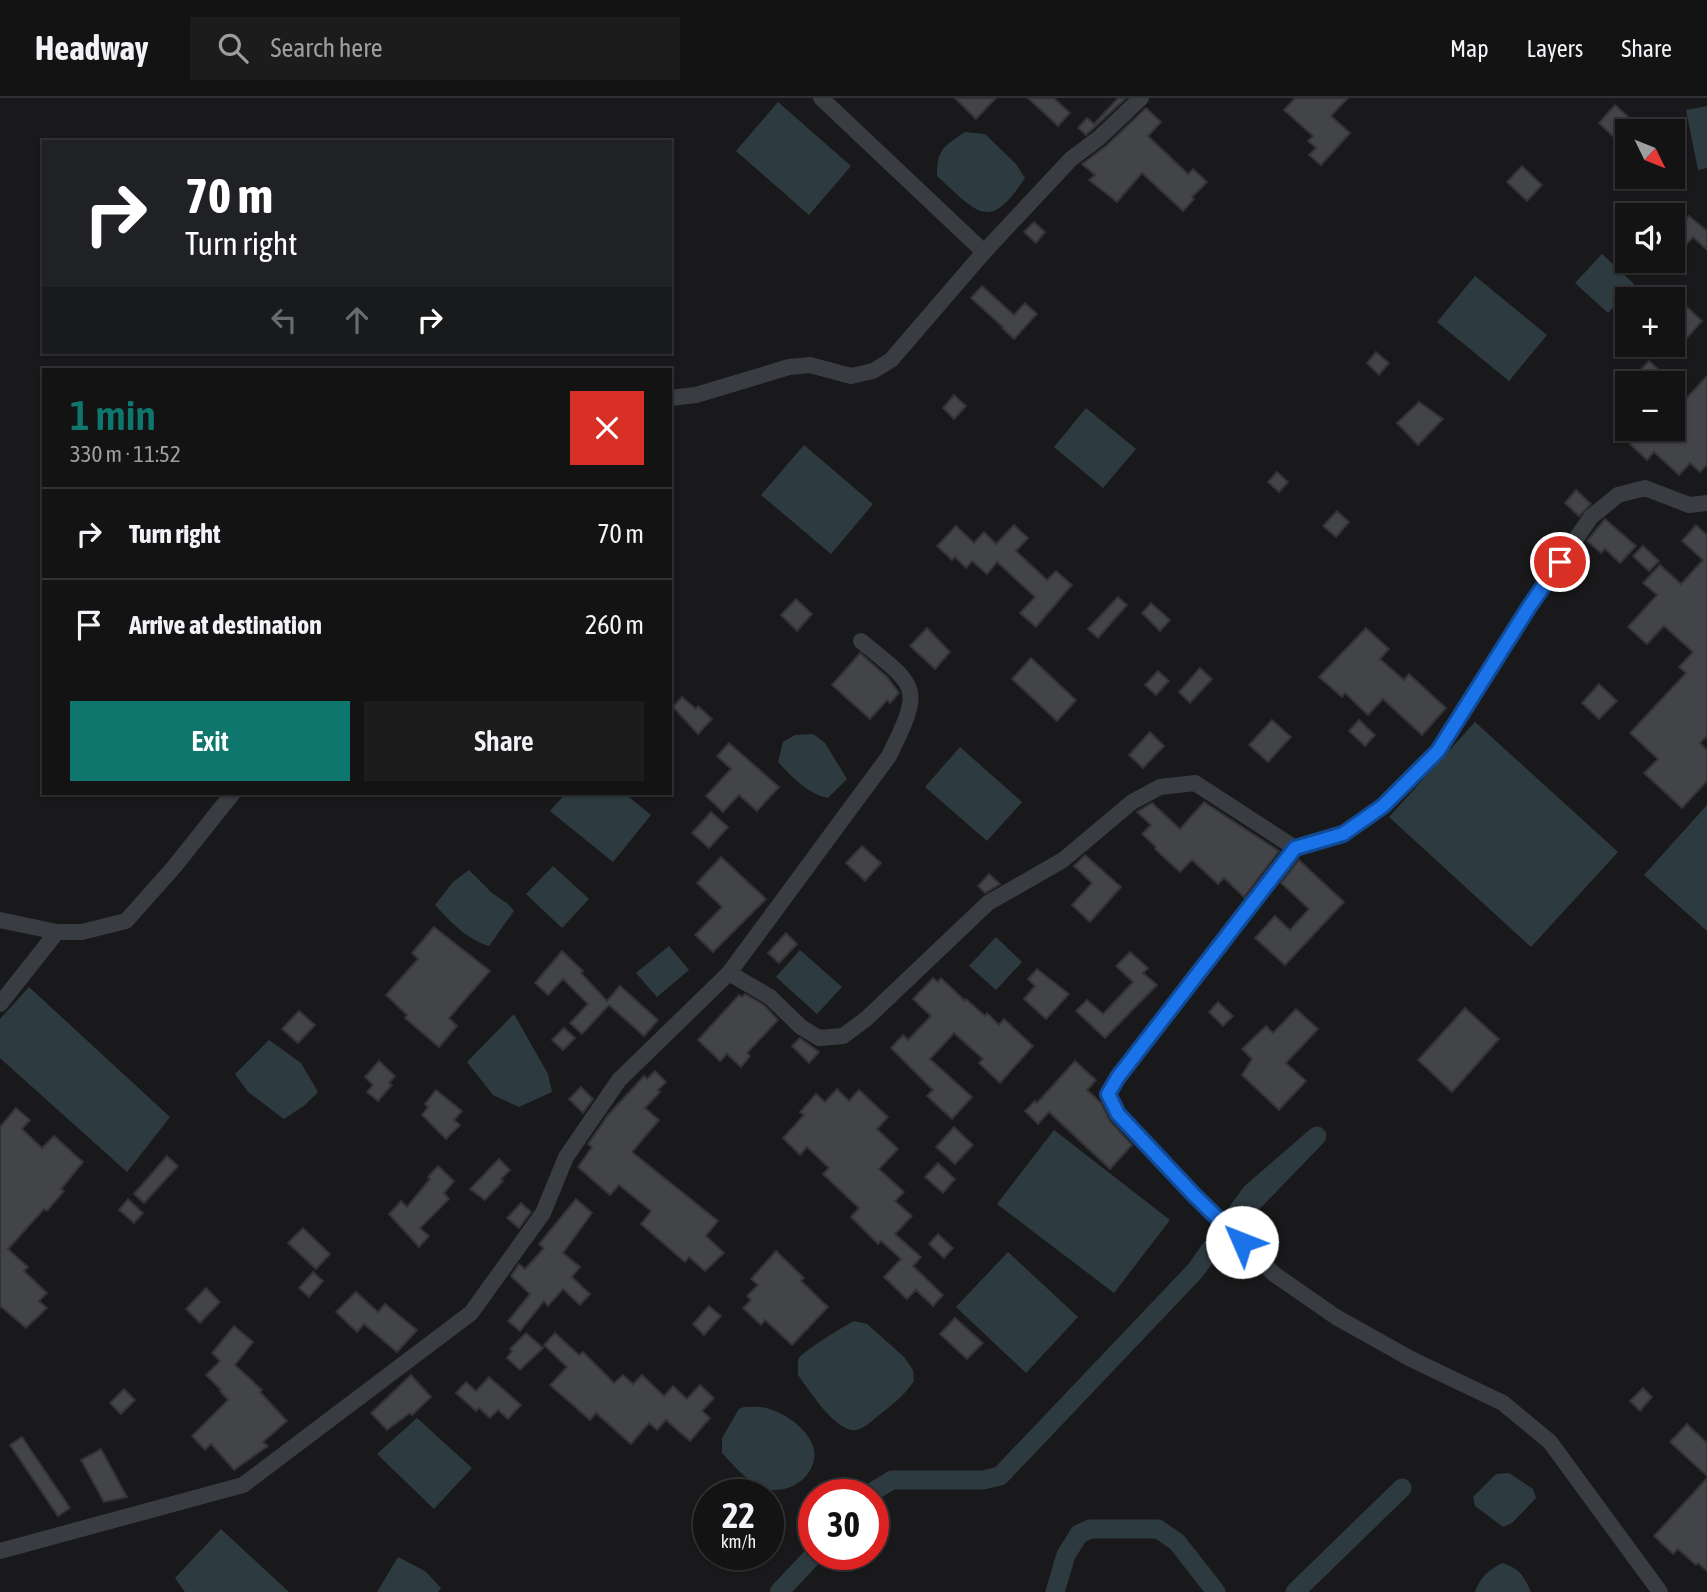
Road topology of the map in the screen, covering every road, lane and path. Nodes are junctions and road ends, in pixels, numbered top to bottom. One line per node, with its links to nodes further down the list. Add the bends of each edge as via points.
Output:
1 (821, 98): 3 (street)
2 (1141, 98): 3 (street, via 1071,159)
3 (984, 252): 4 (street, via 891,360 873,371 851,376 810,365 789,367)
4 (672, 398)
5 (1707, 503): 8 (street, via 1689,506 1645,488 1618,495 1591,517 1438,751 1383,806 1343,834)
6 (861, 641): 11 (street, via 903,675 912,691 909,716 889,756)
7 (231, 795): 10 (street, via 126,920 82,932)
8 (1295, 848): 11 (street, via 1195,783 1160,787 1132,802 1063,860 988,903 843,1036 819,1038 770,997); 14 (street, via 1118,1077 1108,1094 1111,1103 1274,1274 1336,1317 1503,1403 1550,1443)
9 (0, 919): 10 (street)
10 (57, 932): 12 (street)
11 (729, 973): 13 (street, via 619,1080 566,1157 543,1213 471,1313 243,1485)
12 (0, 1004)
13 (0, 1551)
14 (1660, 1592)

